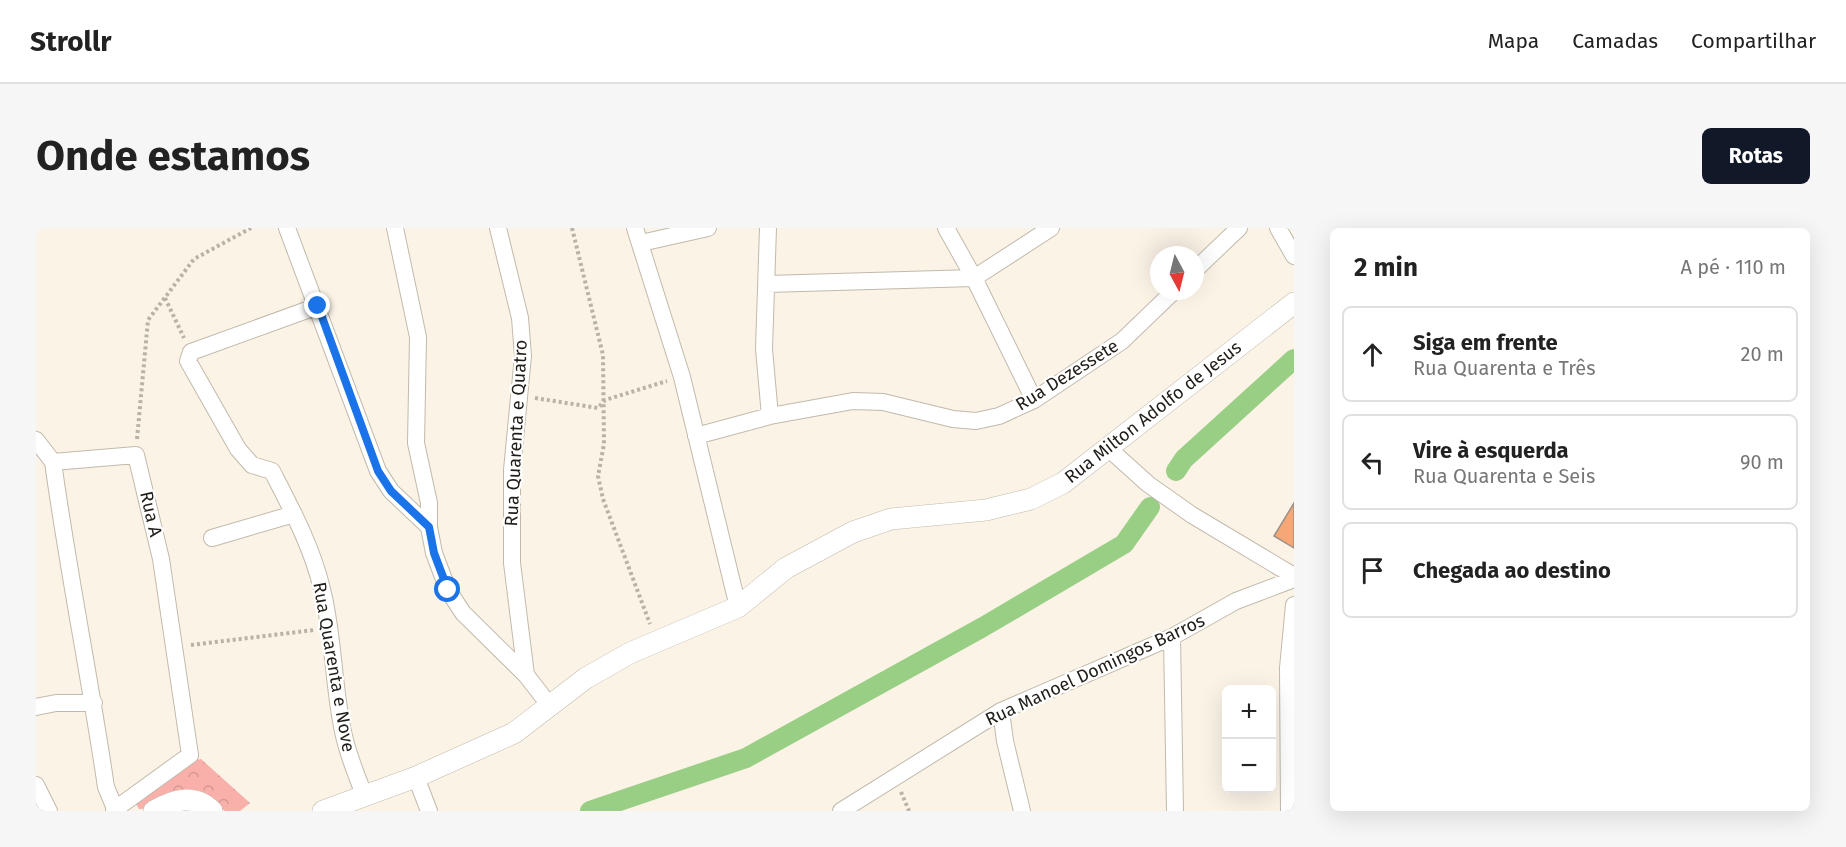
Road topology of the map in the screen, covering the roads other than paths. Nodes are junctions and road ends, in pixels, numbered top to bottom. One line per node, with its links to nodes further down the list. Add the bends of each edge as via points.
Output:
1 (287, 228): 17 (street)
2 (394, 228): 25 (street, via 418,337 416,443 429,503)
3 (498, 228): 32 (street, Rua Quarenta e Quatro, via 520,318 523,356 512,470 512,563)
4 (708, 228): 10 (street)
5 (768, 228): 14 (street)
6 (946, 228): 13 (street)
7 (1051, 228): 13 (street)
8 (1239, 228): 12 (street)
9 (1278, 228): 11 (street)
10 (638, 236): 20 (street)
11 (1294, 256)
12 (1204, 261)
13 (974, 278): 14 (street); 18 (street)
14 (767, 284): 19 (street, via 764,349)
15 (1165, 300): 18 (street, Rua Dezessete, via 1122,341)
16 (1294, 303): 22 (street, Rua Milton Adolfo de Jesus)
17 (318, 306): 24 (street, Rua Quarenta e Nove, via 191,352 189,356 190,366 238,449 252,465 272,471); 25 (street, via 378,471 391,491)
18 (1034, 400): 19 (street, Rua Dezessete, via 999,416 976,421 869,400)
19 (770, 416): 20 (street, Rua Dezessete)
20 (696, 436): 29 (street)
21 (36, 440): 23 (street)
22 (1108, 448): 27 (street, via 1148,484 1192,515); 29 (street, Rua Milton Adolfo de Jesus, via 1063,483 1031,499 958,514 891,519 853,532 786,568)
23 (54, 462): 33 (street); 40 (street, Rua A, via 135,455 160,559 190,755)
24 (294, 514): 26 (street); 39 (street, Rua Quarenta e Nove, via 319,579 330,628 341,724)
25 (429, 527): 32 (street, via 448,590 463,614)
26 (212, 538)
27 (1294, 577): 30 (street, Rua Manoel Domingos Barros, via 1236,601)
28 (1294, 605): 31 (street)
29 (738, 608): 34 (street, Rua Milton Adolfo de Jesus, via 630,653 586,678)
30 (1172, 637): 36 (street, Rua Manoel Domingos Barros); 48 (street)
31 (1291, 668): 49 (street)
32 (526, 675): 34 (street)
33 (94, 703): 35 (street); 40 (street, via 106,787)
34 (550, 706): 37 (street, Rua Milton Adolfo de Jesus, via 514,733)
35 (36, 707)
36 (1001, 711): 46 (street, Rua Manoel Domingos Barros); 47 (street)
37 (416, 777): 39 (street, Rua Milton Adolfo de Jesus); 45 (street)
38 (36, 785): 41 (street)
39 (364, 795): 44 (street, Rua Milton Adolfo de Jesus)
40 (115, 810)
41 (49, 811)
42 (154, 811): 43 (street, via 182,800 205,804)
43 (212, 811)
44 (323, 811)
45 (429, 811)
46 (841, 811)
47 (1022, 811)
48 (1175, 811)
49 (1289, 811)

